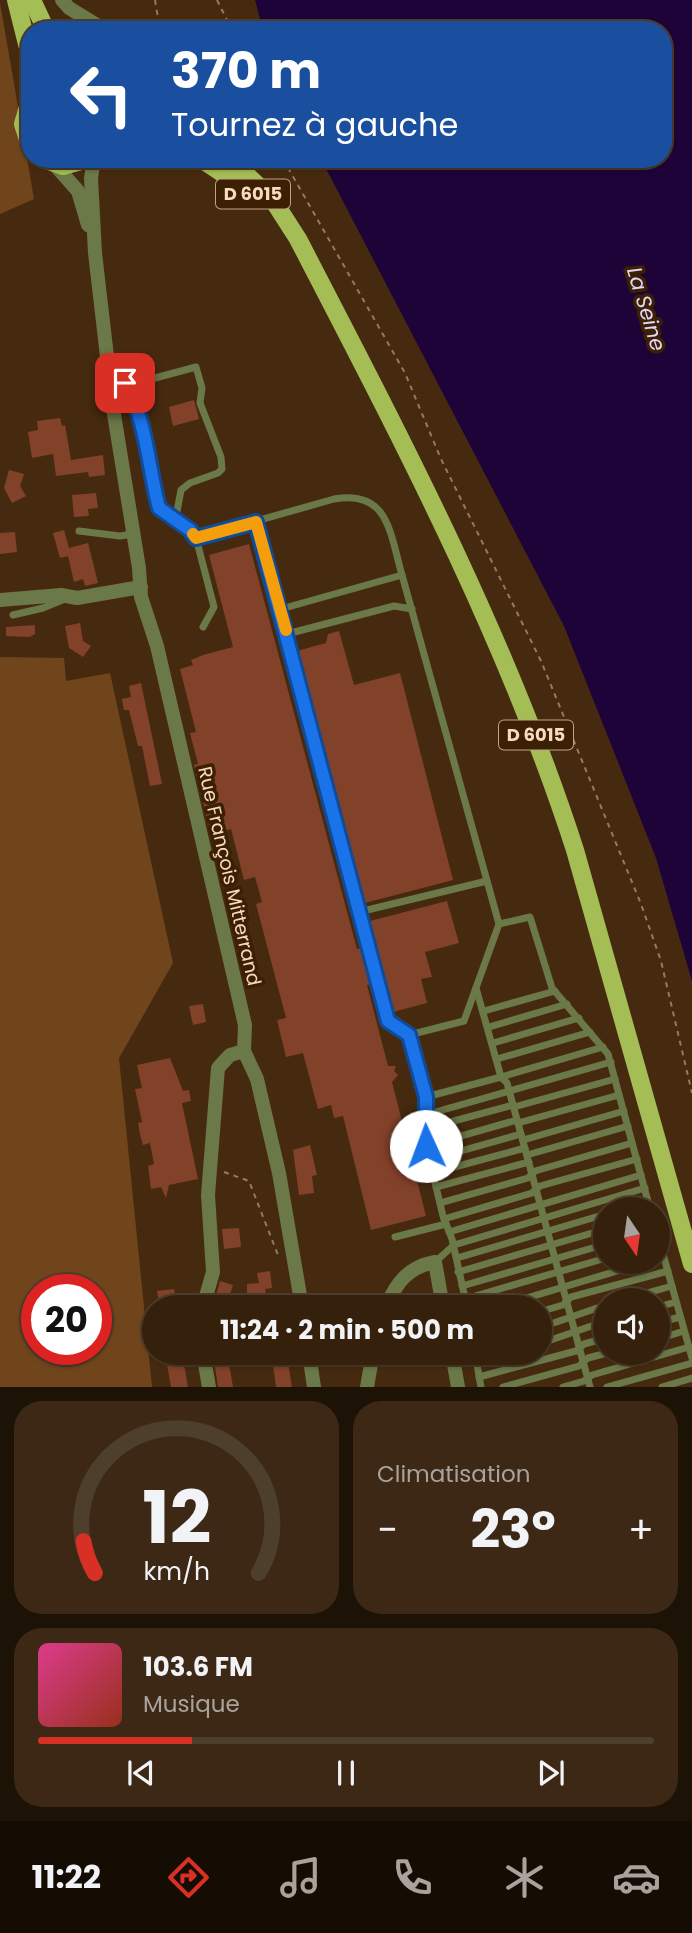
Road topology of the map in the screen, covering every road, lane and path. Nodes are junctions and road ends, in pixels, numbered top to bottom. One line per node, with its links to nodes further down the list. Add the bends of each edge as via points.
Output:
1 (16, 0): 6 (main road)
2 (32, 0): 7 (main road)
3 (62, 0): 8 (street)
4 (155, 0): 9 (path)
5 (217, 0): 10 (path)
6 (21, 21)
7 (42, 21)
8 (90, 21)
9 (158, 21)
10 (228, 21)
11 (54, 168): 17 (street, via 78,191)
12 (93, 168): 17 (street)
13 (215, 168): 16 (main road, D 6015, via 244,186)
14 (239, 168): 16 (main road, D 6015, via 273,200)
15 (288, 168): 53 (path, via 405,373 451,479 541,661 661,961)
16 (298, 239): 91 (main road, D 6015, via 456,550 527,712 575,850)
17 (95, 253): 18 (street, Rue François Mitterrand)
18 (109, 369): 20 (lane, via 135,400 159,508); 23 (street, Rue François Mitterrand)
19 (155, 378): 20 (lane, via 196,367 202,388 200,403 222,463 218,473 181,490)
20 (175, 522): 24 (lane)
21 (256, 522): 24 (lane); 25 (lane, via 352,495 365,498 382,512); 29 (lane)
22 (79, 531): 23 (lane)
23 (133, 534): 26 (street, Rue François Mitterrand)
24 (196, 538): 32 (lane, via 214,607)
25 (402, 575): 29 (lane); 30 (lane)
26 (141, 587): 27 (street); 47 (street, Rue François Mitterrand, via 245,1025)
27 (70, 597): 28 (street); 31 (lane)
28 (0, 600)
29 (281, 609): 33 (lane)
30 (412, 609): 33 (lane, via 394,606); 34 (lane)
31 (13, 615)
32 (203, 627)
33 (287, 634): 35 (lane)
34 (487, 881): 35 (lane); 36 (lane)
35 (359, 912): 44 (lane, via 388,1021)
36 (499, 924): 37 (lane); 38 (lane, via 530,917)
37 (475, 988): 40 (lane); 44 (lane, via 464,1021)
38 (555, 991): 39 (lane); 40 (lane)
39 (567, 1004): 41 (lane); 42 (lane)
40 (484, 1010): 42 (lane)
41 (579, 1018): 43 (lane); 45 (lane)
42 (489, 1027): 45 (lane)
43 (590, 1032): 46 (lane); 48 (lane)
44 (409, 1035): 55 (lane)
45 (493, 1043): 48 (lane)
46 (603, 1046): 49 (lane); 50 (lane)
47 (244, 1051): 67 (street, via 230,1055 218,1068); 102 (street, Rue François Mitterrand, via 257,1079 279,1173)
48 (498, 1059): 50 (lane)
49 (611, 1062): 51 (lane); 52 (lane)
50 (501, 1077): 52 (lane); 55 (lane)
51 (615, 1079): 54 (lane); 56 (lane)
52 (509, 1091): 56 (lane); 58 (lane)
53 (692, 1093)
54 (619, 1095): 57 (lane); 59 (lane)
55 (426, 1097): 58 (lane)
56 (513, 1106): 59 (lane); 61 (lane)
57 (624, 1111): 60 (lane); 64 (lane)
58 (425, 1115): 61 (lane)
59 (518, 1122): 63 (lane); 64 (lane)
60 (628, 1126): 62 (lane); 64 (lane)
61 (424, 1129): 63 (lane)
62 (632, 1143): 65 (lane); 69 (lane)
63 (426, 1146): 66 (lane)
64 (525, 1148): 66 (lane); 68 (lane); 69 (lane); 71 (lane)
65 (637, 1159): 70 (lane); 73 (lane)
66 (429, 1160): 68 (lane)
67 (210, 1167): 90 (path, via 249,1181); 101 (street, via 213,1272)
68 (432, 1173): 71 (lane)
69 (532, 1174): 73 (lane); 75 (lane)
70 (641, 1175): 72 (lane); 76 (lane)
71 (436, 1187): 75 (lane)
72 (645, 1188): 74 (lane); 77 (lane)
73 (536, 1190): 76 (lane); 79 (lane)
74 (647, 1197)
75 (440, 1203): 79 (lane)
76 (540, 1205): 77 (lane); 79 (lane)
77 (544, 1218): 80 (lane); 83 (lane)
78 (593, 1218): 80 (lane)
79 (447, 1225): 82 (lane); 83 (lane)
80 (548, 1233): 84 (lane); 86 (lane)
81 (593, 1233): 84 (lane)
82 (395, 1237)
83 (454, 1244): 86 (lane); 88 (lane)
84 (551, 1245): 87 (lane); 92 (lane)
85 (593, 1248): 87 (lane)
86 (457, 1258): 92 (lane)
87 (555, 1260): 93 (lane); 97 (lane)
88 (435, 1262): 103 (street, via 420,1265 404,1277); 104 (street)
89 (593, 1262): 93 (lane)
90 (283, 1263)
91 (692, 1264)
92 (458, 1272): 97 (lane)
93 (558, 1272): 99 (lane); 106 (lane)
94 (607, 1274): 99 (lane)
95 (657, 1274): 109 (lane, via 571,1297)
96 (669, 1274): 98 (lane)
97 (462, 1286): 105 (lane)
98 (672, 1286): 100 (lane); 108 (lane)
99 (563, 1287): 107 (lane); 109 (lane)
100 (665, 1288)
101 (206, 1295)
102 (300, 1295)
103 (393, 1295)
104 (441, 1295)
105 (464, 1295)
106 (490, 1295)
107 (536, 1295)
108 (676, 1301): 110 (lane); 114 (lane)
109 (567, 1302): 111 (lane); 113 (lane)
110 (670, 1303)
111 (552, 1307)
112 (593, 1309): 113 (lane)
113 (571, 1317): 116 (lane); 119 (lane)
114 (680, 1317): 115 (lane); 118 (lane)
115 (670, 1320)
116 (552, 1324)
117 (593, 1326): 119 (lane)
118 (684, 1331): 120 (lane); 123 (lane)
119 (575, 1332): 121 (lane); 124 (lane)
120 (670, 1335)
121 (552, 1340)
122 (593, 1343): 124 (lane)
123 (689, 1347): 126 (lane); 135 (lane)
124 (579, 1348): 127 (lane); 133 (lane)
125 (593, 1358): 127 (lane)
126 (692, 1361): 143 (lane)
127 (583, 1362): 135 (lane); 141 (lane)
128 (206, 1365): 136 (street)
129 (311, 1365): 137 (street)
130 (371, 1365): 138 (street)
131 (454, 1365): 139 (street)
132 (477, 1365): 133 (lane)
133 (479, 1377): 140 (lane)
134 (692, 1378): 144 (lane)
135 (589, 1383): 142 (lane)
136 (209, 1387)
137 (314, 1387)
138 (367, 1387)
139 (458, 1387)
140 (481, 1387)
141 (503, 1387)
142 (563, 1387)
143 (607, 1387)
144 (662, 1387)

